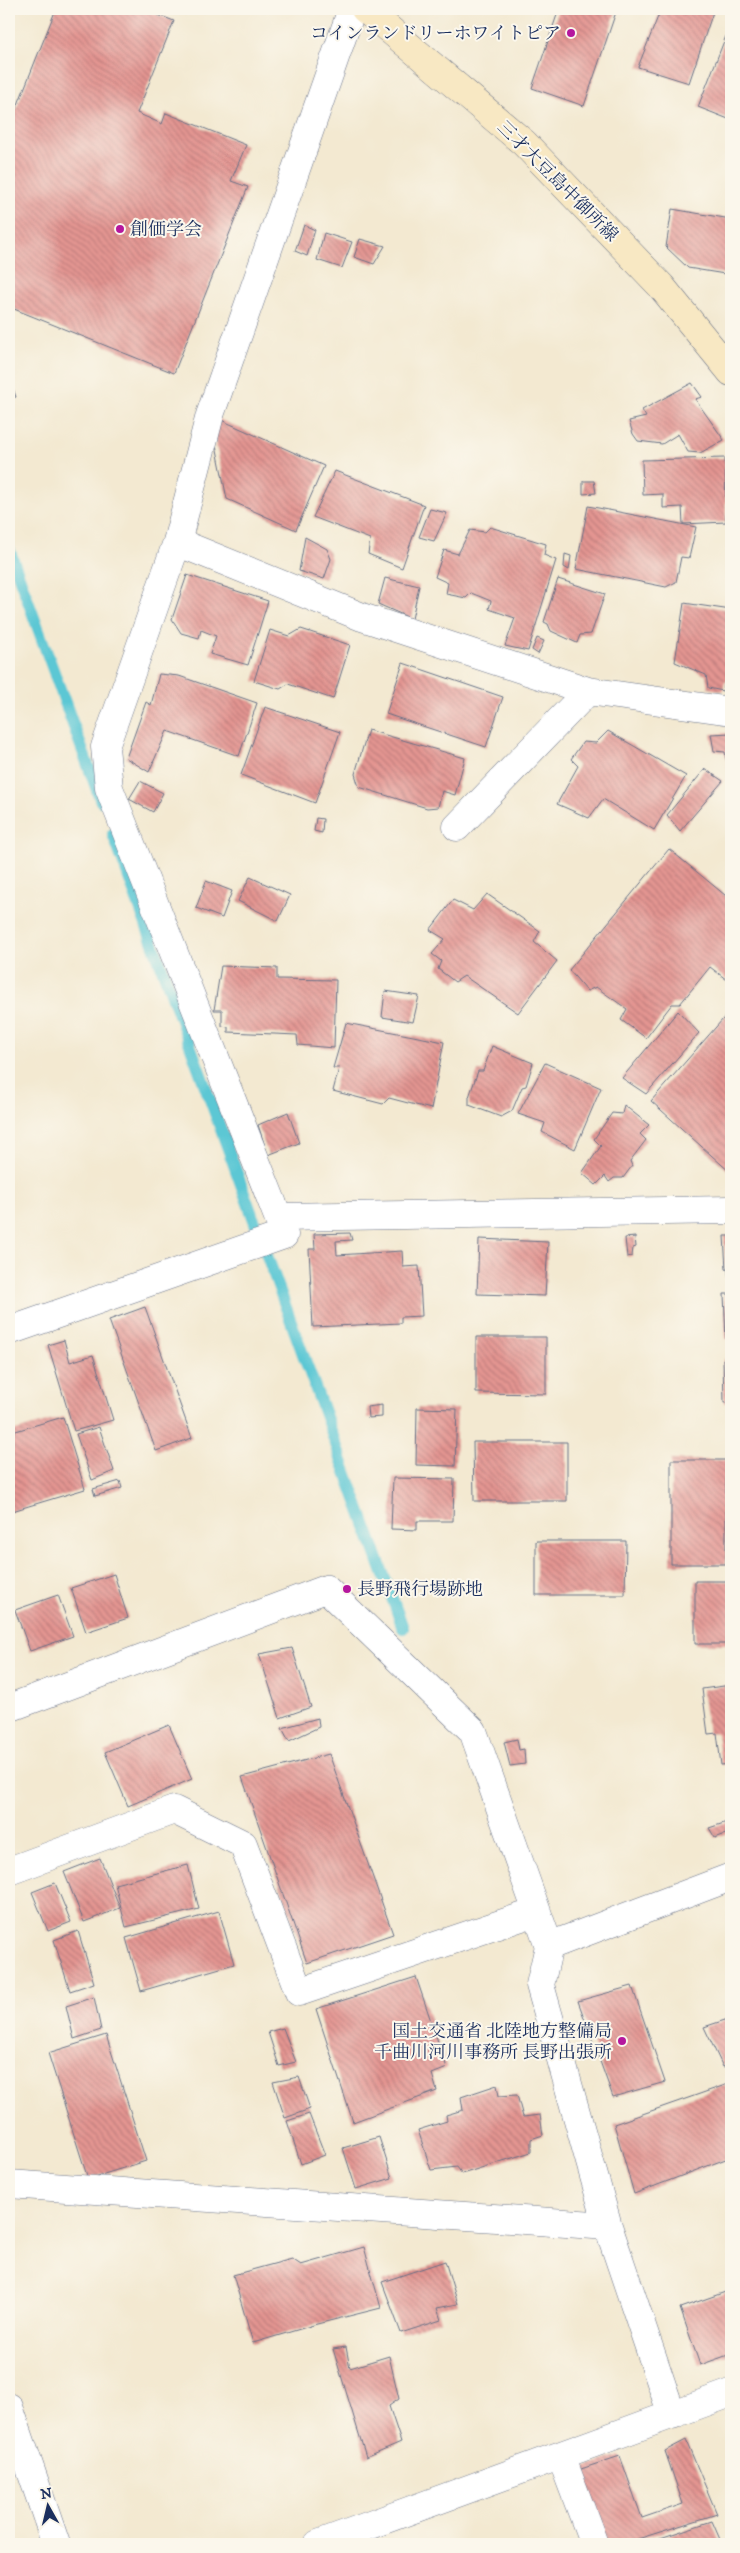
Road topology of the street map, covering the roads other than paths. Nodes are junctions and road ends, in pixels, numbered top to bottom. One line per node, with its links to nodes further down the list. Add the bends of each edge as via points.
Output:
1 (352, 9): 4 (street, via 210,415)
2 (365, 9): 3 (main road, 三才大豆島中御所線, via 524,143 662,286)
3 (731, 372)
4 (177, 542): 5 (street, via 362,617); 9 (street, via 105,747 109,788)
5 (588, 691): 6 (street); 7 (street)
6 (731, 711)
7 (456, 827)
8 (731, 1210): 9 (street)
9 (278, 1217): 10 (street, via 284,1235)
10 (9, 1332)
11 (9, 1708): 14 (street, via 326,1589 472,1731)
12 (9, 1871): 14 (street, via 174,1810 243,1844 299,1992)
13 (731, 1877): 15 (street)
14 (536, 1912): 15 (street)
15 (549, 1946): 17 (street, via 540,1985)
16 (9, 2184): 17 (street)
17 (608, 2226): 20 (street)
18 (731, 2393): 20 (street)
19 (9, 2407): 22 (street)
20 (672, 2415): 21 (street)
21 (561, 2456): 23 (street); 24 (street)
22 (56, 2544)
23 (318, 2544)
24 (594, 2544)

